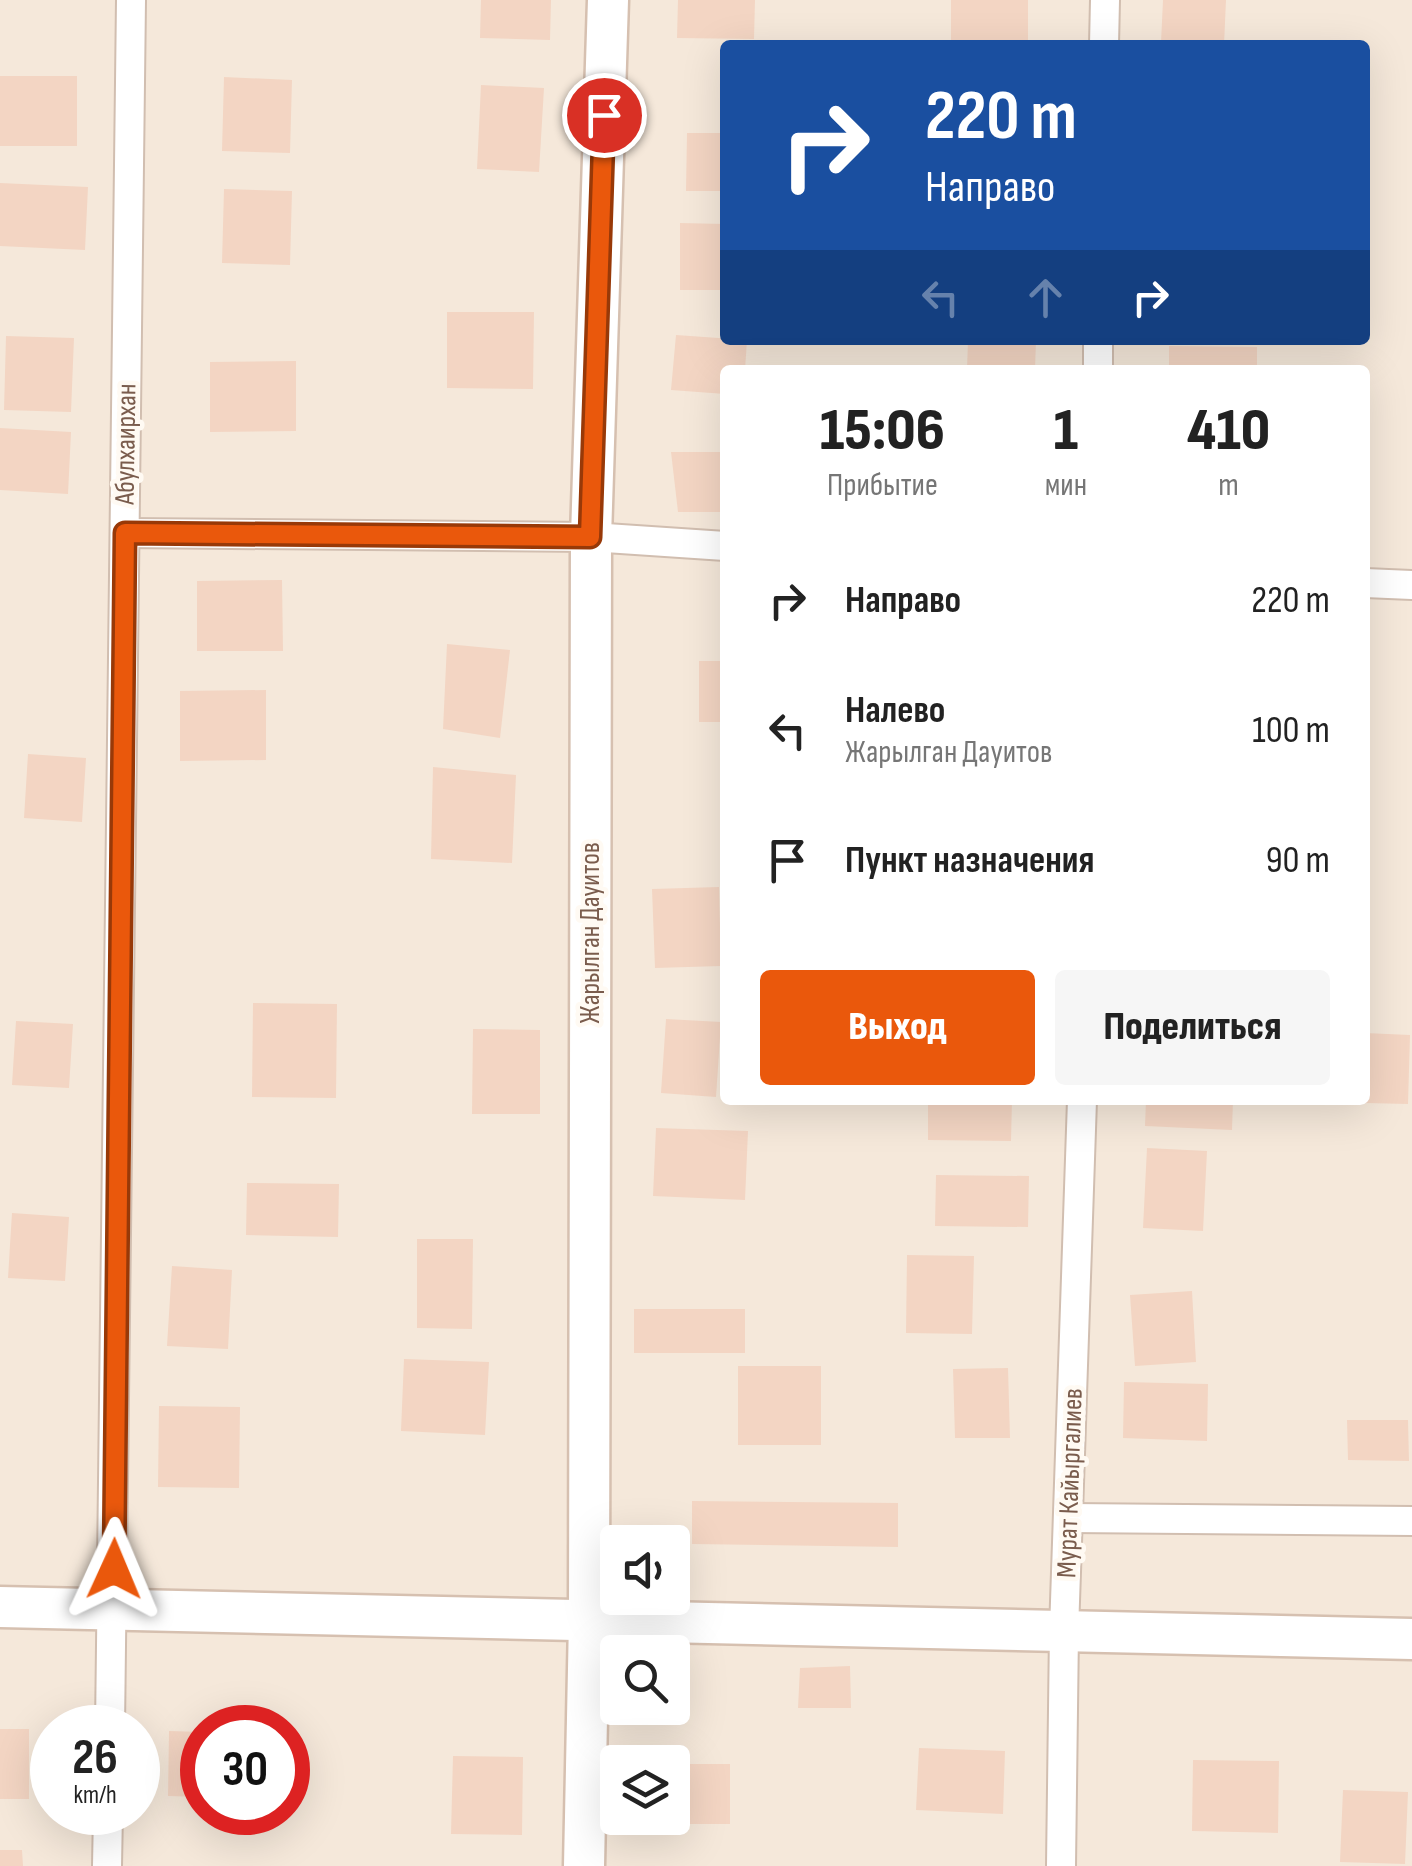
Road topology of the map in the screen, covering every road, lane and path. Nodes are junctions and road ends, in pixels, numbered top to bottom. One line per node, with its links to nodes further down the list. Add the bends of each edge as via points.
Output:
1 (131, 0): 5 (street, Абулхаирхан)
2 (608, 0): 6 (street, Жарылган Дауитов)
3 (1105, 0): 4 (street)
4 (1104, 40)
5 (125, 533): 6 (street); 14 (street, Абулхаирхан)
6 (590, 537): 7 (street); 15 (street, Жарылган Дауитов)
7 (720, 546)
8 (1370, 582): 9 (street)
9 (1412, 585)
10 (1082, 1105): 11 (street, Мурат Кайыргалиев)
11 (1070, 1518): 12 (street); 16 (street, Мурат Кайыргалиев)
12 (1412, 1522)
13 (0, 1606): 14 (street)
14 (113, 1609): 15 (street); 18 (street, Абулхаирхан)
15 (588, 1620): 16 (street); 21 (street, Жарылган Дауитов)
16 (1064, 1631): 17 (street); 22 (street, Мурат Кайыргалиев)
17 (1412, 1639)
18 (111, 1705)
19 (108, 1835): 20 (street)
20 (107, 1866)
21 (584, 1866)
22 (1060, 1866)

